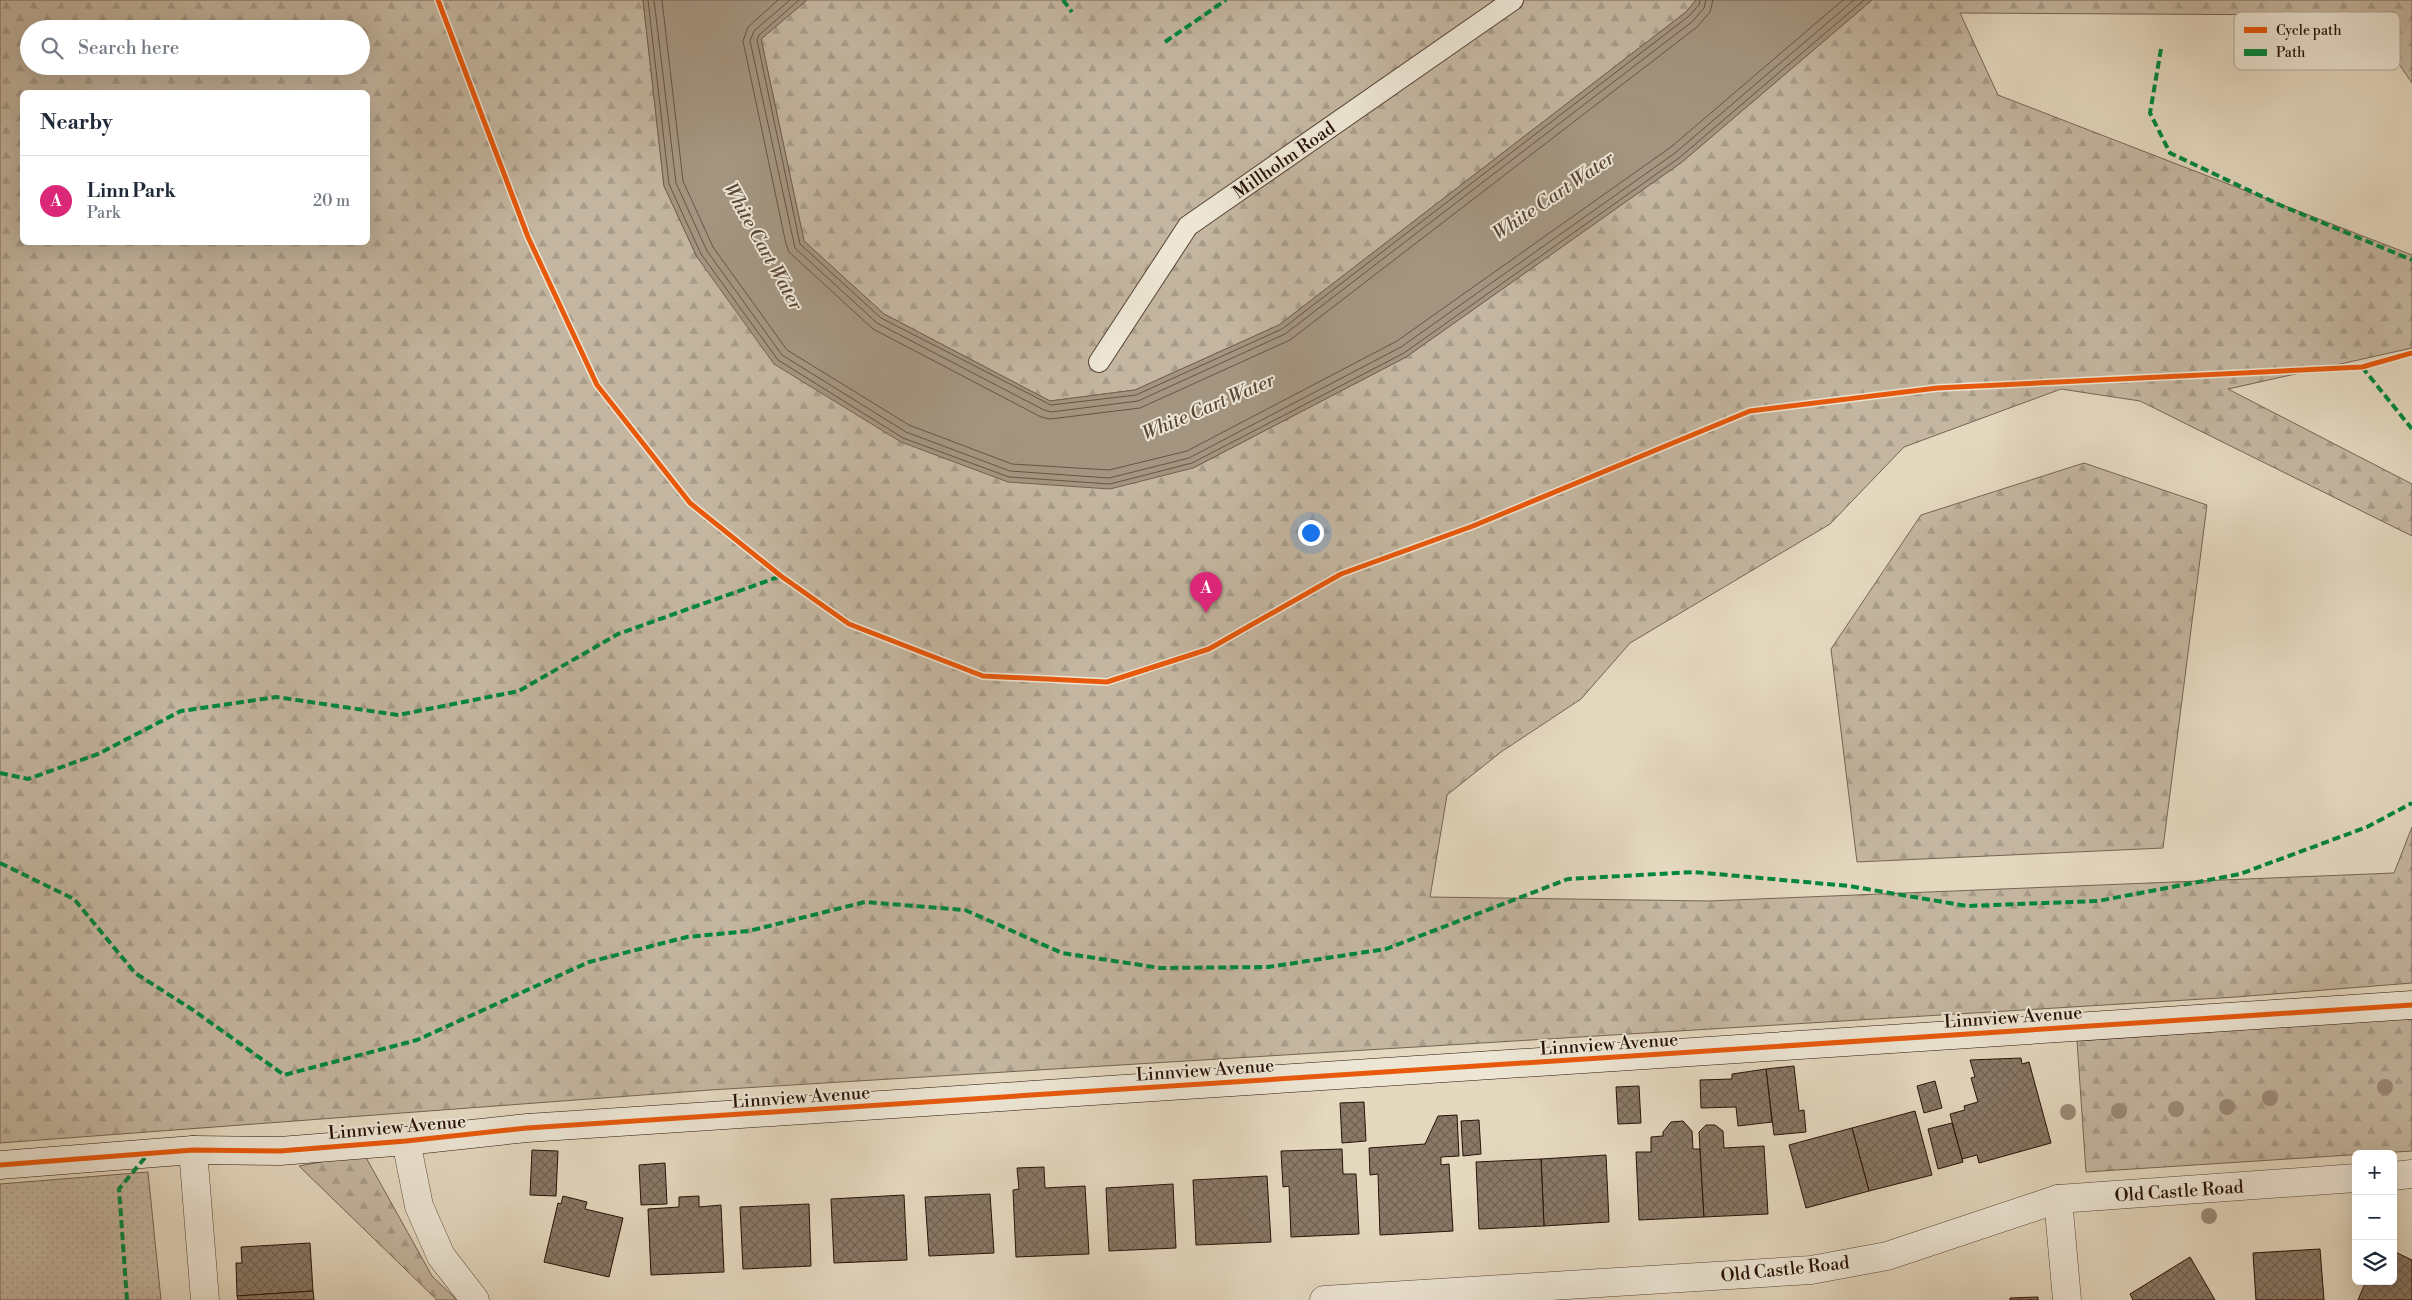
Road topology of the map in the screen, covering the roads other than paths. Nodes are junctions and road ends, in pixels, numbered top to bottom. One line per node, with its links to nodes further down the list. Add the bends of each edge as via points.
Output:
1 (1513, 0): 2 (lane, Millholm Road, via 1188,226)
2 (1099, 362)
3 (2412, 1005): 4 (street, Linnview Avenue, via 527,1128)
4 (406, 1141): 5 (street, Linnview Avenue, via 280,1151); 12 (street, via 419,1206 441,1256)
5 (193, 1150): 6 (street, Linnview Avenue); 11 (street)
6 (0, 1165)
7 (2412, 1174): 8 (street)
8 (2397, 1176)
9 (2352, 1178): 10 (street, Old Castle Road)
10 (2058, 1199): 13 (street, Old Castle Road, via 1887,1256 1810,1270); 14 (street)
11 (205, 1300)
12 (475, 1300)
13 (1324, 1300)
14 (2067, 1300)

